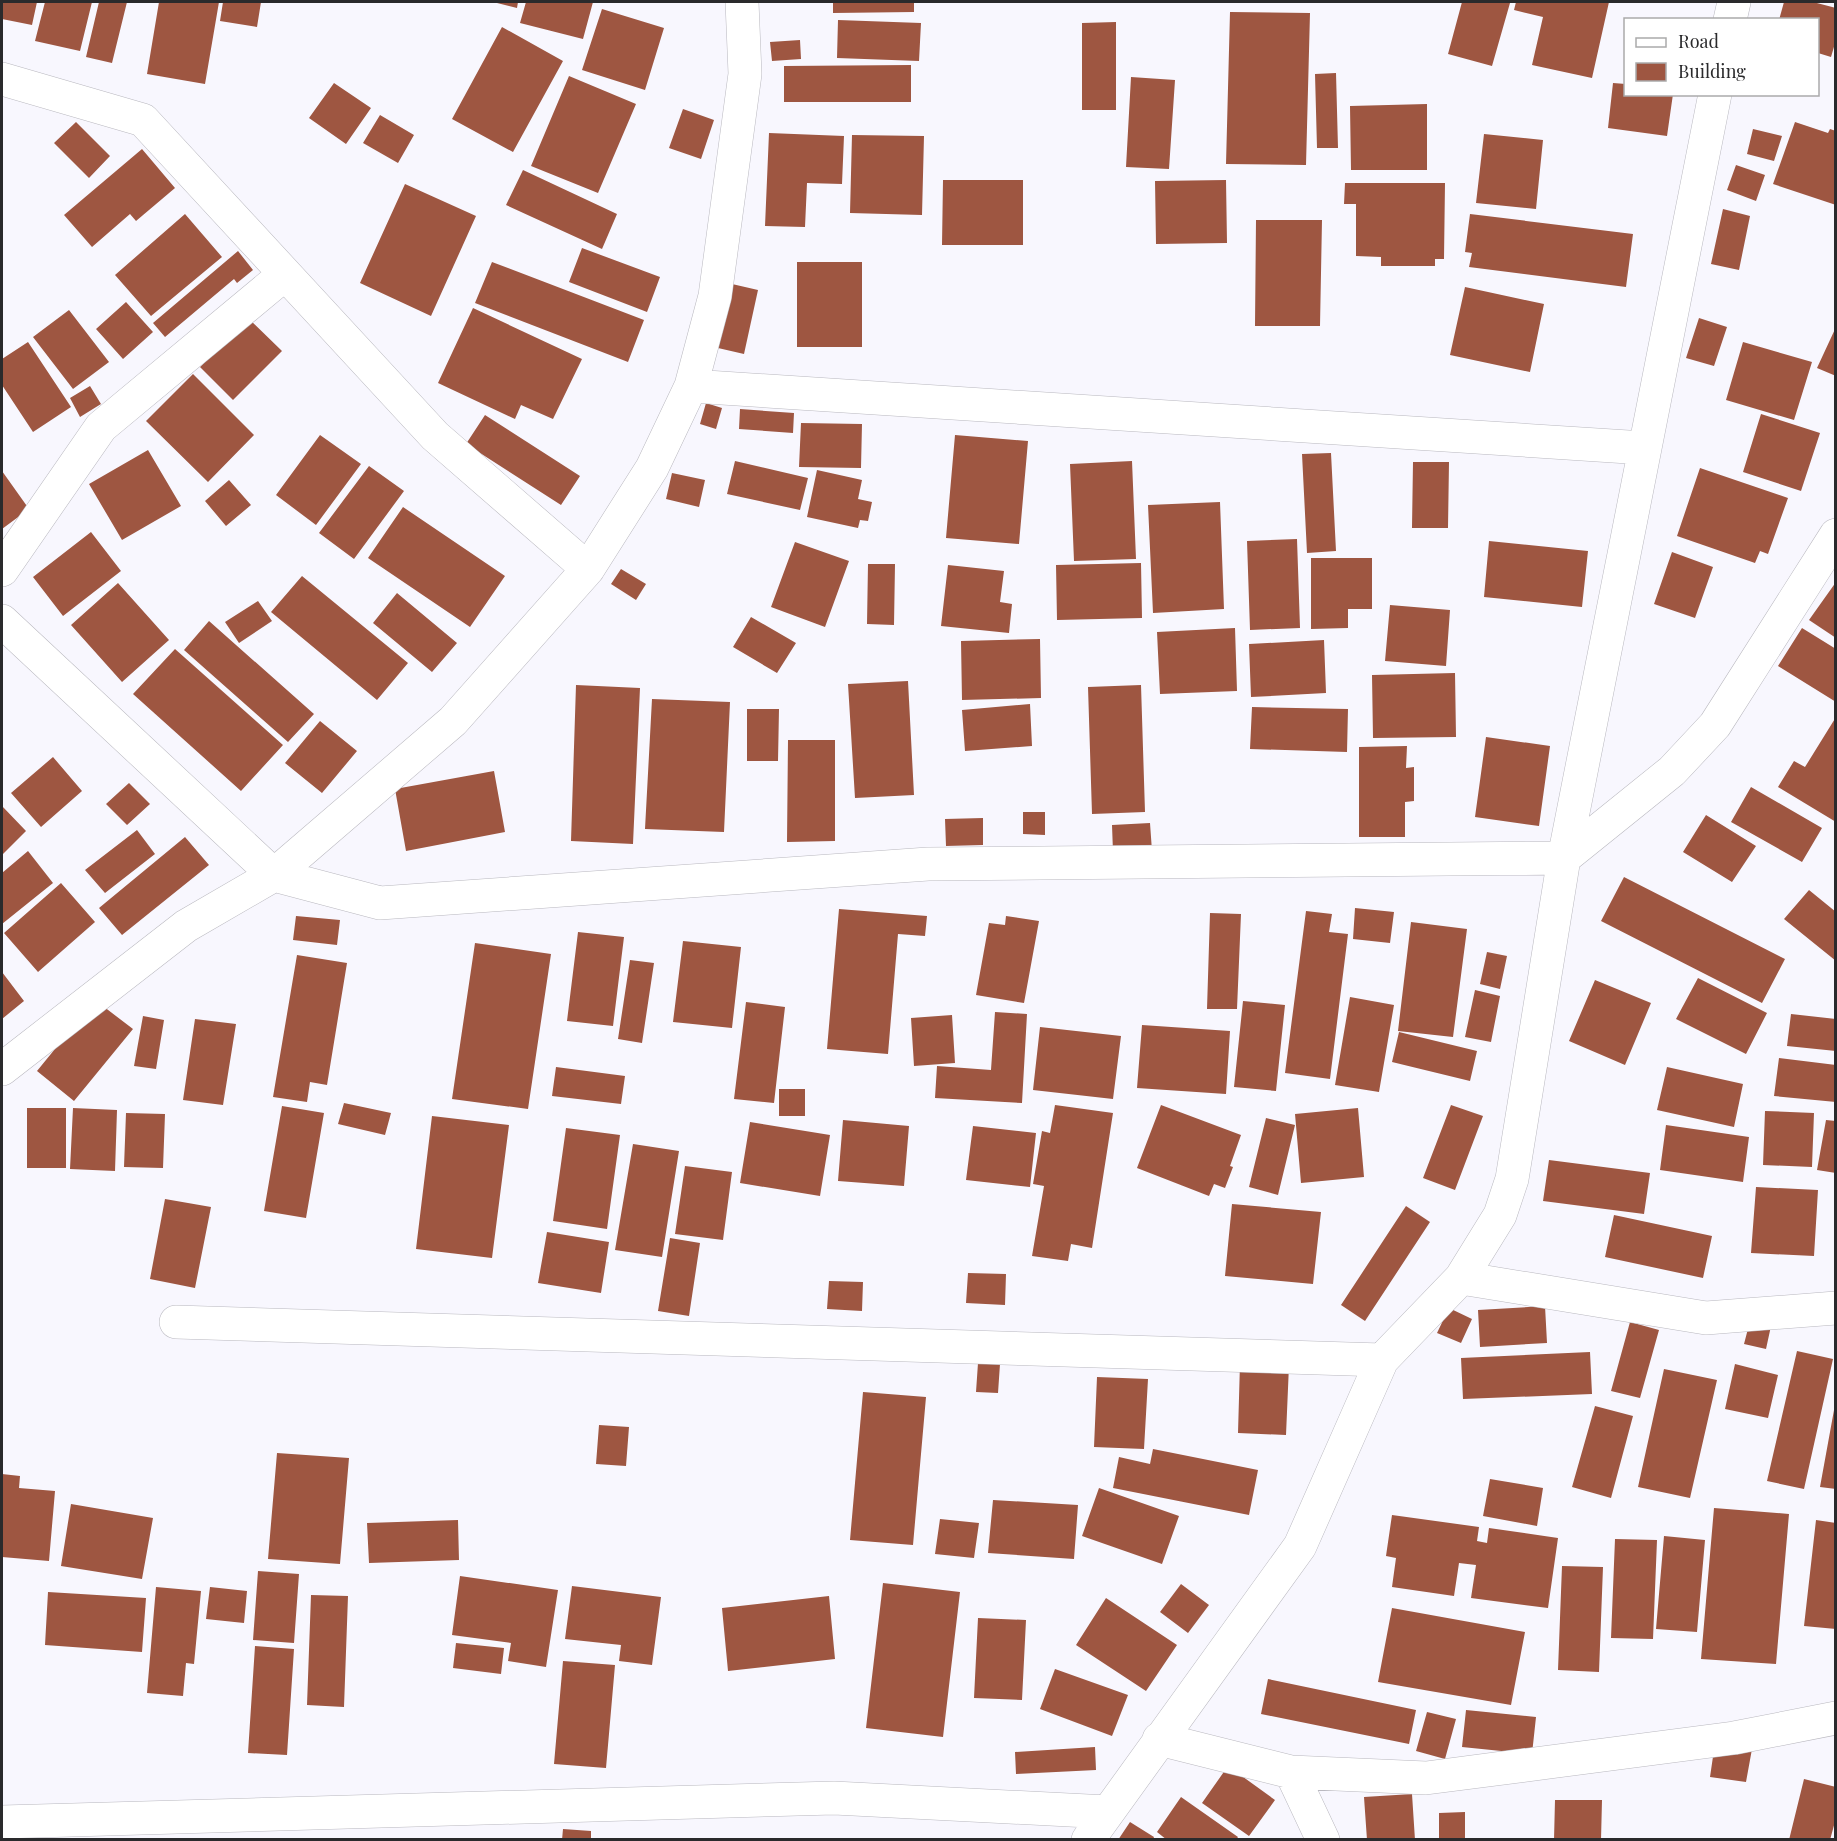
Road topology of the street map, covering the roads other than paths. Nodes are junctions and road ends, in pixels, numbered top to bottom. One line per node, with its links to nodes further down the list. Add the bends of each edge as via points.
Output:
1 (742, 2): 7 (street, via 744,85 715,296)
2 (1734, 2): 3 (street)
3 (1730, 18)
4 (2, 79): 6 (street, via 143,120)
5 (1715, 96): 8 (street)
6 (285, 274): 10 (street, via 435,436); 11 (street, via 101,427)
7 (691, 386): 8 (street); 10 (street, via 652,468)
8 (1644, 448): 13 (street)
9 (1836, 535): 13 (street, via 1715,724 1672,771)
10 (588, 569): 14 (street, via 453,721)
11 (2, 570)
12 (2, 621): 14 (street)
13 (1564, 858): 14 (street, via 928,864 380,903); 16 (street, via 1512,1179 1500,1215)
14 (274, 875): 15 (street, via 186,926)
15 (2, 1069)
16 (1461, 1278): 17 (street, via 1706,1318); 19 (street)
17 (1836, 1308)
18 (176, 1322): 19 (street)
19 (1382, 1360): 21 (street, via 1300,1546)
20 (1836, 1718): 22 (street, via 1734,1738 1426,1778)
21 (1159, 1739): 22 (street); 23 (street)
22 (1291, 1772): 26 (street)
23 (1108, 1812): 24 (street, via 834,1798); 25 (street)
24 (2, 1822)
25 (1088, 1839)
26 (1323, 1839)

